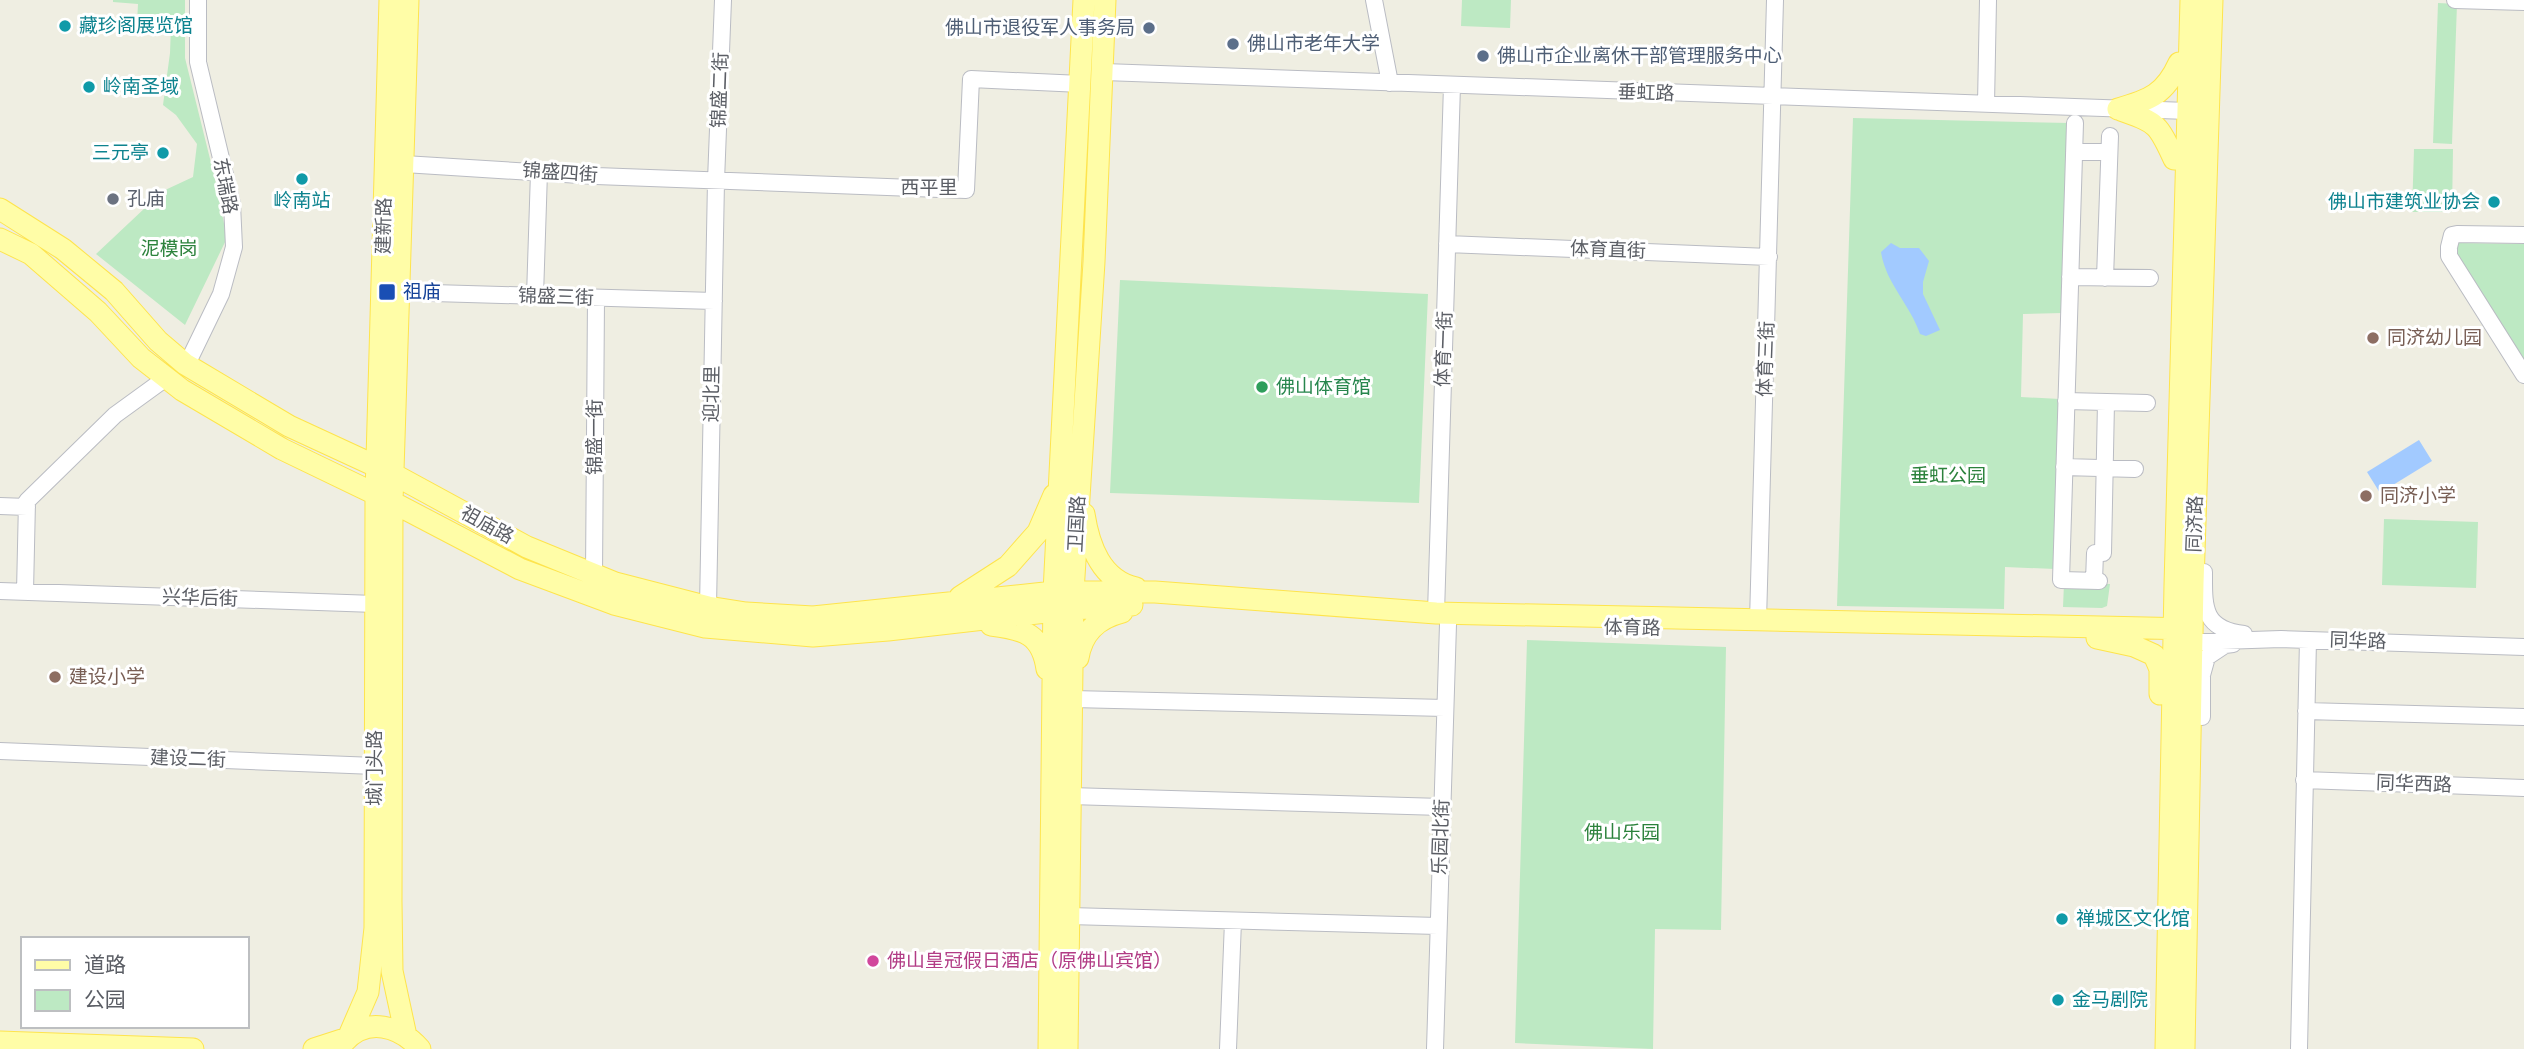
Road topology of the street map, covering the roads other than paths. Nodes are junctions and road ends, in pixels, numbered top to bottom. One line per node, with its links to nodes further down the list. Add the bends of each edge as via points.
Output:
1 (198, 0): 43 (street, 东瑞路, via 198,62 232,204 233,247 221,294)
2 (390, 0): 52 (main road, 建新路)
3 (408, 0): 28 (main road, 建新路)
4 (723, 0): 30 (street, 锦盛二街)
5 (1084, 0): 18 (main road)
6 (1105, 0): 15 (main road, 卫国路)
7 (1374, 0): 17 (street)
8 (1775, 0): 20 (street, 体育三街)
9 (1988, 0): 21 (street)
10 (2181, 0): 16 (main road)
11 (2191, 0): 16 (main road, 同济路)
12 (2212, 0): 71 (main road, 同济路)
13 (2455, 0): 14 (street)
14 (2524, 2)
15 (1104, 72): 17 (street, 垂虹路); 53 (main road, 卫国路)
16 (2184, 72): 22 (main road, via 2155,97); 23 (main road, 同济路)
17 (1390, 83): 19 (street, 垂虹路)
18 (1081, 84): 30 (street, 西平里, via 971,79 966,190); 53 (main road)
19 (1452, 85): 20 (street, 垂虹路); 34 (street, 体育一街)
20 (1773, 98): 21 (street, 垂虹路); 35 (street, 体育三街)
21 (1986, 104): 22 (street, 垂虹路)
22 (2118, 109): 23 (street, 垂虹路); 27 (main road, via 2154,122)
23 (2188, 111): 25 (main road, 同济路)
24 (2075, 123): 26 (street)
25 (2187, 140): 27 (main road); 59 (main road, 同济路)
26 (2074, 152): 36 (street); 37 (street, via 2110,144)
27 (2174, 159): 59 (main road)
28 (404, 163): 29 (street, 锦盛四街); 39 (main road, 建新路)
29 (539, 172): 30 (street, 锦盛四街); 40 (street)
30 (716, 181): 42 (street, 迎北里)
31 (0, 209): 43 (main road, 祖庙路, via 104,282)
32 (2524, 235): 44 (street, via 2452,235 2449,256)
33 (0, 239): 45 (main road, 祖庙路, via 31,254)
34 (1447, 244): 35 (street, 体育直街); 67 (street, 体育一街)
35 (1769, 257): 68 (street, 体育三街)
36 (2070, 276): 37 (street); 46 (street)
37 (2105, 278): 38 (street)
38 (2150, 278)
39 (399, 292): 40 (street, 锦盛三街); 52 (main road, 建新路)
40 (535, 296): 41 (street, 锦盛三街)
41 (596, 298): 42 (street, 锦盛三街); 58 (street, 锦盛一街)
42 (714, 301): 66 (street, 迎北里)
43 (184, 364): 52 (main road, 祖庙路, via 289,426)
44 (2524, 375)
45 (166, 378): 54 (main road, 祖庙路, via 282,449); 56 (street, via 116,415 27,501)
46 (2066, 401): 47 (street); 49 (street)
47 (2106, 402): 48 (street); 50 (street)
48 (2147, 403)
49 (2064, 467): 50 (street); 50 (street, via 2061,580 2096,581 2095,553 2103,553)
50 (2105, 468): 51 (street)
51 (2135, 469)
52 (385, 470): 54 (main road, 建新路); 58 (main road, 祖庙路, via 527,547)
53 (1069, 484): 62 (main road, via 1096,558 1112,577); 63 (main road); 65 (main road, via 1038,532 1008,566)
54 (384, 498): 64 (main road, 城门头路); 69 (main road, 祖庙路, via 520,569 614,604 684,623 813,636); 94 (main road, 城门头路, via 392,971)
55 (0, 506): 56 (street)
56 (27, 507): 61 (street)
57 (2204, 572): 72 (street, via 2204,605)
58 (594, 576): 66 (main road, 祖庙路)
59 (2170, 576): 70 (main road, via 2154,614); 71 (main road, 同济路)
60 (0, 591): 61 (street, 兴华后街)
61 (24, 592): 64 (street, 兴华后街)
62 (1158, 596): 63 (main road, 体育路); 67 (main road, 体育路); 77 (main road, via 1110,615 1086,633)
63 (1063, 601): 65 (main road, 祖庙路); 69 (main road, 祖庙路); 77 (main road)
64 (375, 604): 84 (main road, 城门头路)
65 (945, 604): 66 (main road, 祖庙路, via 813,617)
66 (708, 607)
67 (1442, 619): 68 (main road, 体育路); 70 (main road, 体育路); 78 (street, 乐园北街)
68 (1758, 621): 70 (main road, 体育路)
69 (965, 622): 77 (main road, via 1011,628 1032,637)
70 (2097, 633): 71 (main road, 体育路); 80 (main road, via 2154,656 2160,669)
71 (2183, 635): 72 (street, 体育路); 76 (main road, 同济路)
72 (2225, 637): 73 (street, 同华路)
73 (2281, 639): 74 (street, 同华路); 81 (street, via 2225,645 2207,657)
74 (2308, 639): 75 (street, 同华路); 79 (street)
75 (2524, 647)
76 (2182, 690): 80 (main road); 81 (main road); 92 (main road, 同济路); 103 (main road, 同济路)
77 (1065, 697): 78 (street); 87 (main road); 98 (main road)
78 (1445, 709): 88 (street, 乐园北街)
79 (2306, 710): 82 (street); 85 (street)
80 (2161, 716): 92 (main road, via 2155,971)
81 (2202, 717): 103 (main road, via 2195,1042)
82 (2524, 717)
83 (0, 751): 84 (street, 建设二街)
84 (375, 766): 95 (main road, 城门头路, via 374,940 368,992)
85 (2304, 780): 86 (street, 同华西路); 104 (street)
86 (2524, 788)
87 (1070, 796): 88 (street); 89 (main road)
88 (1442, 807): 91 (street, 乐园北街)
89 (1069, 916): 90 (street); 99 (main road)
90 (1233, 921): 91 (street); 100 (street)
91 (1438, 926): 101 (street, 乐园北街)
92 (2167, 994): 102 (main road, 同济路)
93 (0, 1042): 96 (main road)
94 (413, 1042): 95 (main road, via 391,1027 376,1026 362,1029)
95 (343, 1043): 97 (main road)
96 (193, 1049)
97 (313, 1049)
98 (1049, 1049)
99 (1067, 1049)
100 (1228, 1049)
101 (1435, 1049)
102 (2166, 1049)
103 (2185, 1049)
104 (2298, 1049)

